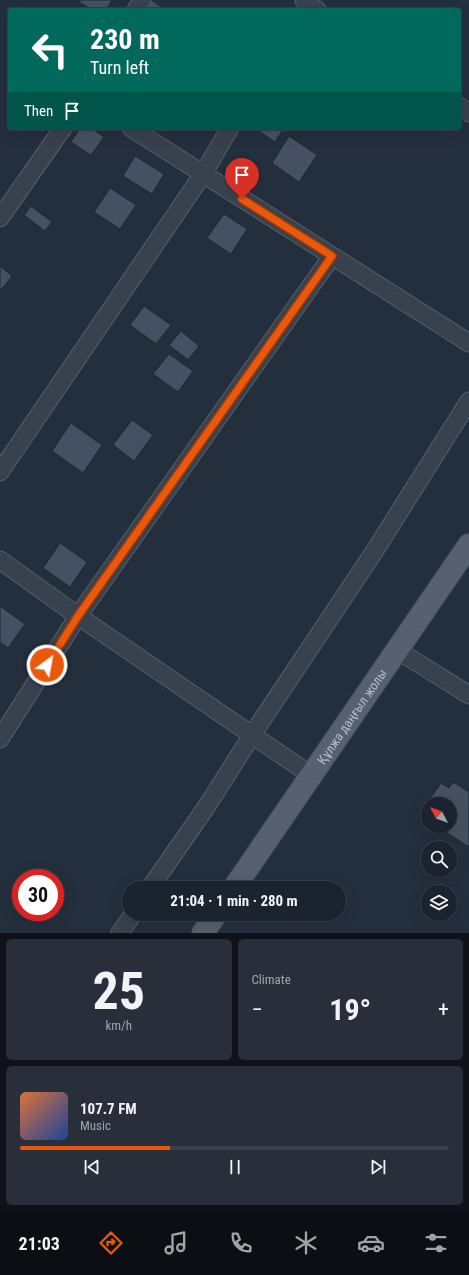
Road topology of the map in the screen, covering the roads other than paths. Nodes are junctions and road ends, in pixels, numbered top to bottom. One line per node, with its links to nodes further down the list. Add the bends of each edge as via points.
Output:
1 (61, 130): 5 (street)
2 (134, 130): 4 (street)
3 (229, 130): 4 (street)
4 (203, 174): 6 (street); 9 (street)
5 (0, 218)
6 (332, 256): 7 (street); 12 (street)
7 (469, 343)
8 (469, 401): 15 (street, via 374,552)
9 (0, 472)
10 (469, 545): 13 (main road, Құлжа даңғыл жолы)
11 (0, 560): 12 (street)
12 (78, 616): 15 (street); 16 (street)
13 (397, 650): 14 (street); 17 (main road, Құлжа даңғыл жолы)
14 (469, 695)
15 (252, 735): 17 (street); 18 (street)
16 (0, 738)
17 (311, 775): 19 (main road, Құлжа даңғыл жолы)
18 (155, 881)
19 (239, 881)
20 (128, 921): 22 (street)
21 (211, 921): 23 (main road)
22 (120, 933)
23 (203, 933)

